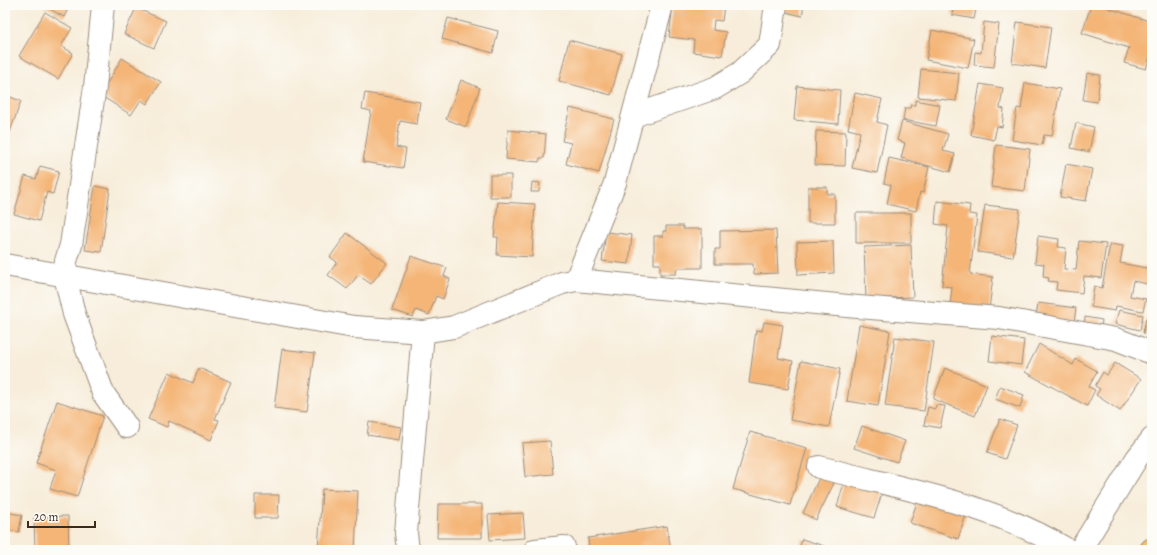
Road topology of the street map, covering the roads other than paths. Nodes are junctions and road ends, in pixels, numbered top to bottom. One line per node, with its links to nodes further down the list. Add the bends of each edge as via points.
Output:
1 (103, 5): 6 (street, via 95,88 72,245 66,261)
2 (662, 5): 4 (street)
3 (776, 5): 4 (street, via 770,45 740,72 715,88)
4 (633, 116): 7 (street, via 615,183)
5 (5, 265): 6 (street)
6 (65, 276): 8 (street, via 354,327); 10 (street, via 74,314 103,393)
7 (576, 280): 8 (street, via 562,282 454,326); 9 (street, via 999,318 1116,339)
8 (423, 332): 14 (street, via 406,533)
9 (1152, 353)
10 (127, 428)
11 (1152, 439): 17 (street, via 1137,458)
12 (819, 467): 16 (street, via 964,504 1039,532)
13 (564, 547): 15 (street)
14 (408, 550)
15 (535, 550)
16 (1068, 550)
17 (1080, 550)

